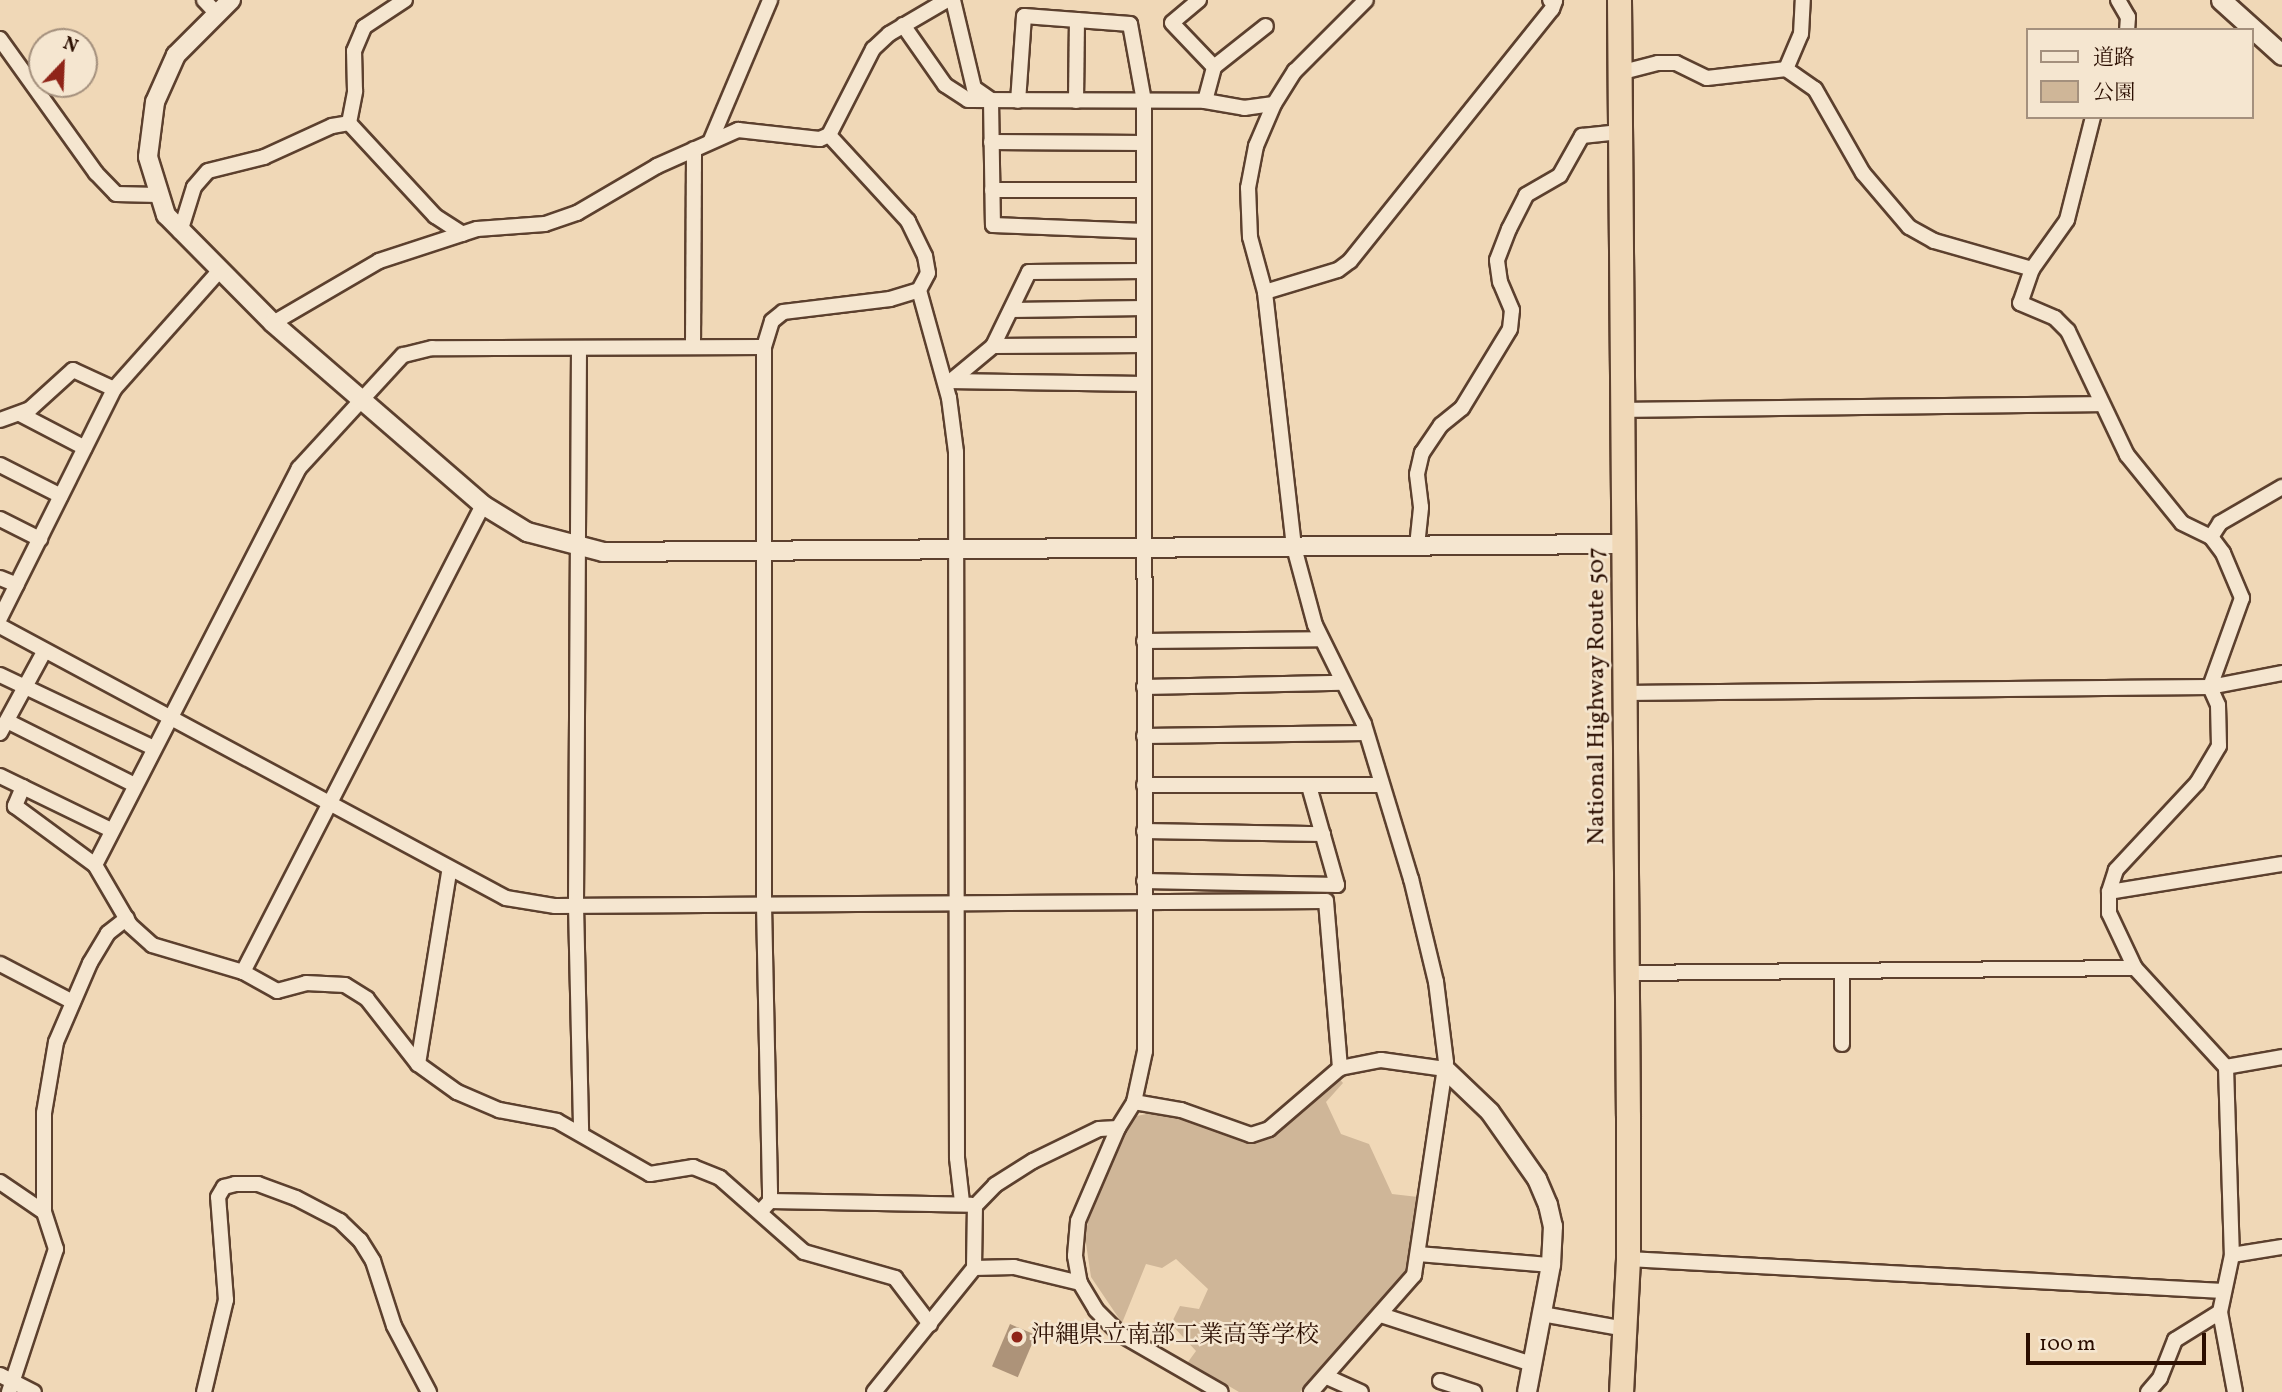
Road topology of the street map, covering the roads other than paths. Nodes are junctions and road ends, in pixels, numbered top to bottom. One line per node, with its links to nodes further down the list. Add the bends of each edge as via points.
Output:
1 (231, 0): 13 (street)
2 (405, 0): 32 (street, via 364,27 354,51 355,91)
3 (770, 0): 35 (street)
4 (947, 0): 15 (street)
5 (953, 0): 25 (street, via 974,88)
6 (1199, 0): 22 (street, via 1171,23)
7 (1366, 0): 30 (street, via 1295,71)
8 (1550, 0): 49 (street, via 1555,1 1552,9 1350,261 1338,270)
9 (1619, 0): 24 (highway, National Highway Route 507)
10 (1803, 0): 23 (street, via 1801,34)
11 (2118, 0): 17 (street, via 2128,17)
12 (2221, 0): 18 (main road)
13 (210, 7): 41 (street, via 176,55 155,102 148,158)
14 (1077, 20): 26 (street, via 1024,16); 27 (street); 28 (street, via 1130,24)
15 (903, 25): 25 (street, via 956,96); 34 (street, via 873,49)
16 (1266, 26): 22 (street)
17 (2127, 28)
18 (2252, 28)
19 (2254, 30): 21 (main road)
20 (0, 39): 41 (street, via 116,194)
21 (2282, 55)
22 (1214, 67): 29 (street)
23 (1786, 69): 24 (street, via 1707,78 1676,63 1658,63); 45 (street, via 1815,89 1863,173 1909,227 1934,241)
24 (1619, 73): 33 (highway, National Highway Route 507)
25 (991, 100): 26 (street); 36 (street)
26 (1018, 101): 27 (street)
27 (1076, 101): 28 (street)
28 (1144, 101): 29 (street); 37 (street)
29 (1205, 101): 30 (street, via 1244,108)
30 (1274, 104): 49 (street, via 1256,146 1248,188 1250,237)
31 (2092, 119): 45 (street, via 2067,220)
32 (349, 123): 43 (street, via 332,126 264,157 208,171 194,187); 44 (street, via 435,216)
33 (1620, 132): 63 (highway, National Highway Route 507); 75 (street, via 1582,136 1560,175 1526,195 1508,229 1497,260 1512,310 1510,330 1462,408 1441,425 1422,453 1417,474 1422,507)
34 (829, 135): 35 (street, via 820,139 747,129); 48 (street, via 908,220 928,273)
35 (711, 140): 38 (street)
36 (991, 142): 37 (street); 39 (street)
37 (1144, 143): 40 (street)
38 (694, 149): 44 (street, via 576,213 545,223); 53 (street)
39 (992, 190): 40 (street); 42 (street, via 993,225)
40 (1144, 190): 42 (street)
41 (158, 195): 43 (street)
42 (1144, 231): 47 (street)
43 (180, 232): 46 (street)
44 (463, 233): 52 (street, via 379,261)
45 (2032, 269): 62 (street, via 2020,303 2055,318 2068,331)
46 (219, 271): 52 (street); 60 (street)
47 (1144, 271): 50 (street); 51 (street, via 1029,272)
48 (919, 290): 55 (street, via 890,299 783,313 772,321); 58 (street)
49 (1265, 292): 76 (street)
50 (1144, 308): 51 (street); 54 (street)
51 (1011, 310): 56 (street)
52 (273, 323): 61 (street)
53 (692, 345): 55 (street); 57 (street)
54 (1144, 345): 56 (street); 59 (street)
55 (764, 346): 79 (street)
56 (993, 346): 58 (street)
57 (579, 348): 61 (street, via 432,348 403,355); 77 (street)
58 (947, 381): 59 (street); 78 (street, via 956,452)
59 (1144, 384): 80 (street)
60 (114, 389): 64 (street, via 73,370 50,394); 66 (street)
61 (359, 398): 70 (street); 95 (street, via 299,468)
62 (2102, 404): 63 (street); 72 (street, via 2127,455 2156,496 2182,523)
63 (1623, 410): 74 (highway, National Highway Route 507)
64 (20, 414): 65 (street); 66 (street)
65 (0, 420)
66 (85, 448): 69 (street)
67 (0, 465): 69 (street)
68 (2282, 487): 72 (street, via 2220,523)
69 (61, 496): 73 (street)
70 (483, 505): 77 (street, via 527,532); 106 (street)
71 (0, 519): 73 (street)
72 (2211, 537): 93 (street, via 2242,598)
73 (40, 539): 82 (street)
74 (1623, 544): 75 (street); 94 (highway, National Highway Route 507)
75 (1417, 546): 76 (street)
76 (1294, 547): 80 (street); 85 (street)
77 (579, 548): 79 (street); 118 (street)
78 (956, 550): 79 (street); 80 (street); 116 (street)
79 (767, 551): 117 (street)
80 (1144, 551): 86 (street)
81 (0, 578): 82 (street)
82 (17, 585): 83 (street)
83 (0, 618)
84 (0, 626): 87 (street)
85 (1321, 639): 86 (street); 90 (street)
86 (1144, 640): 92 (street)
87 (44, 652): 91 (street); 95 (street)
88 (2282, 673): 93 (street)
89 (0, 675): 91 (street)
90 (1342, 683): 92 (street); 97 (street)
91 (25, 687): 96 (street); 99 (street)
92 (1144, 687): 98 (street)
93 (2210, 687): 94 (street); 114 (street, via 2218,705 2219,746 2197,783 2116,870)
94 (1624, 693): 124 (highway, National Highway Route 507)
95 (169, 720): 99 (street); 106 (street)
96 (3, 727): 101 (street)
97 (1366, 733): 98 (street); 103 (street)
98 (1144, 736): 102 (street)
99 (154, 748): 101 (street)
100 (0, 776): 105 (street)
101 (135, 785): 107 (street)
102 (1144, 785): 104 (street); 108 (street)
103 (1381, 785): 104 (street); 131 (street, via 1436,982)
104 (1309, 786): 109 (street)
105 (23, 787): 107 (street); 111 (street, via 15,806)
106 (327, 806): 112 (street); 123 (street)
107 (111, 830): 111 (street)
108 (1144, 831): 109 (street); 113 (street)
109 (1323, 834): 113 (street, via 1337,886)
110 (2282, 864): 114 (street)
111 (95, 865): 119 (street)
112 (449, 872): 118 (street, via 506,898); 128 (street)
113 (1144, 881): 115 (street)
114 (2109, 892): 121 (street, via 2109,913)
115 (1144, 902): 116 (street); 129 (street, via 1325,901); 132 (street, via 1145,1051)
116 (957, 903): 117 (street); 136 (street, via 957,1158)
117 (764, 904): 118 (street); 137 (street)
118 (576, 905): 134 (street)
119 (127, 918): 123 (street, via 140,937 152,944); 125 (street, via 107,933)
120 (0, 964): 125 (street)
121 (2135, 968): 122 (street); 130 (street)
122 (1842, 971): 124 (street); 126 (street)
123 (243, 972): 128 (street, via 277,991 306,983 345,985 367,999)
124 (1626, 973): 142 (highway, National Highway Route 507)
125 (73, 1002): 138 (street, via 56,1042 47,1084)
126 (1842, 1044)
127 (2282, 1057): 130 (street)
128 (418, 1065): 134 (street, via 457,1092 499,1110 557,1121)
129 (1340, 1068): 131 (street, via 1381,1060); 132 (street, via 1269,1129 1251,1135 1181,1110)
130 (2226, 1068): 141 (street)
131 (1445, 1069): 140 (street); 143 (street, via 1490,1112 1537,1179 1553,1226)
132 (1134, 1102): 133 (street)
133 (1118, 1128): 136 (street, via 1099,1129 1024,1166); 145 (street, via 1078,1221 1075,1256)
134 (582, 1132): 137 (street, via 650,1174 693,1167)
135 (0, 1182): 138 (street)
136 (969, 1204): 137 (street); 144 (street)
137 (765, 1206): 150 (street, via 804,1252 895,1278)
138 (44, 1212): 156 (street, via 56,1257 28,1324)
139 (2282, 1247): 141 (street)
140 (1419, 1254): 143 (street); 149 (street, via 1414,1275)
141 (2232, 1255): 146 (street)
142 (1628, 1259): 146 (street); 151 (highway, National Highway Route 507)
143 (1551, 1265): 148 (street)
144 (974, 1268): 145 (street, via 1014,1267); 150 (street)
145 (1080, 1283): 161 (street, via 1096,1310 1120,1334)
146 (2223, 1291): 147 (street)
147 (2220, 1312): 167 (street, via 2175,1340 2160,1378); 168 (street)
148 (1542, 1314): 151 (street); 152 (street)
149 (1381, 1315): 152 (street); 154 (street)
150 (930, 1324): 160 (street)
151 (1625, 1329): 166 (highway, National Highway Route 507)
152 (1532, 1364): 165 (street)
153 (0, 1376): 156 (street)
154 (1327, 1377): 162 (street); 163 (street)
155 (1440, 1381): 164 (street)
156 (12, 1387): 157 (street)
157 (34, 1392)
158 (204, 1392): 159 (street, via 226,1300 219,1197 224,1187 258,1184 340,1221 360,1240 373,1261 394,1326)
159 (429, 1392)
160 (874, 1392)
161 (1221, 1392)
162 (1311, 1392)
163 (1361, 1392)
164 (1474, 1392)
165 (1527, 1392)
166 (1621, 1392)
167 (2148, 1392)
168 (2235, 1392)

